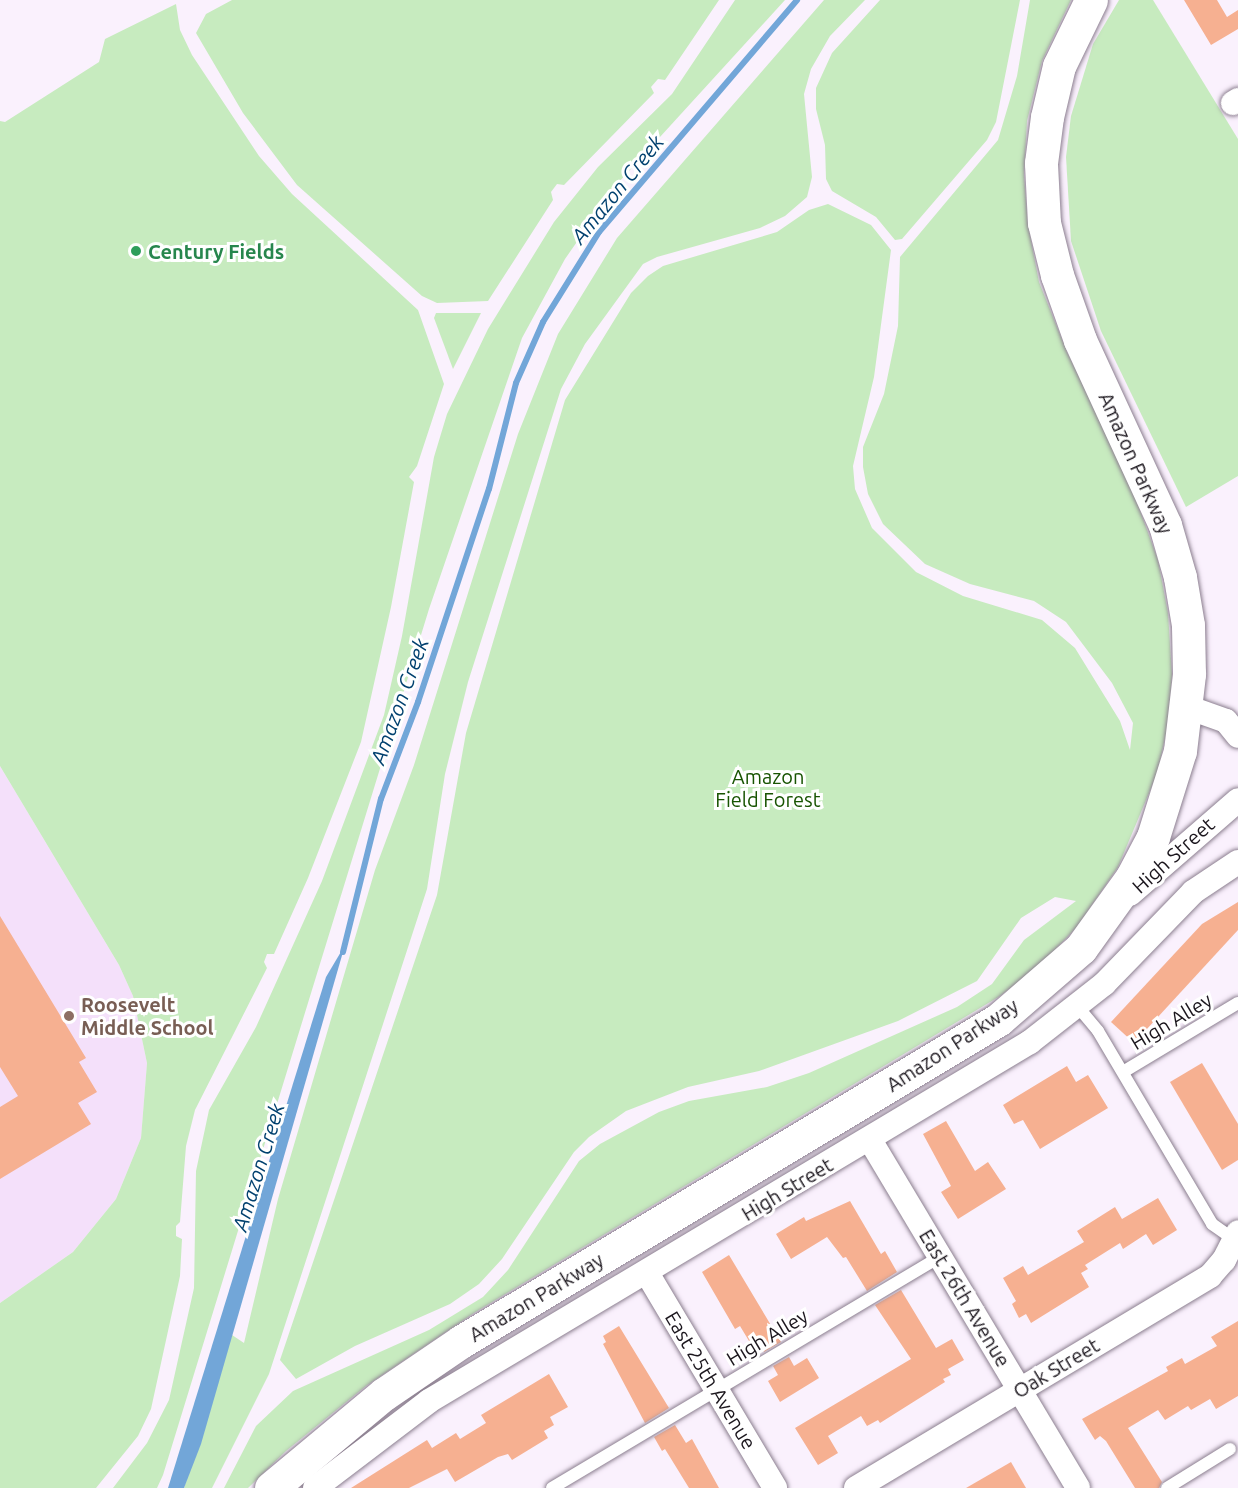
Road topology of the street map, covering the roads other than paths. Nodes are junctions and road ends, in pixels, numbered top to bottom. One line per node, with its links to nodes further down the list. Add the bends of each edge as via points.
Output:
1 (1091, 0): 2 (main road, Amazon Parkway, via 1059,66 1047,117 1041,163 1044,223 1080,340 1166,525 1188,625)
2 (1187, 707): 3 (street, via 1218,717); 6 (main road, Amazon Parkway, via 1169,795 1153,837)
3 (1238, 736)
4 (1238, 800): 6 (street, High Street, via 1193,835)
5 (1238, 862): 8 (street, High Street, via 1193,892)
6 (1110, 912): 17 (main road, Amazon Parkway, via 1081,948 998,1020 462,1341 384,1394)
7 (1238, 1003): 9 (lane, High Alley)
8 (1078, 1007): 9 (lane, High Alley); 10 (street, High Street, via 1030,1042)
9 (1123, 1072): 11 (lane, High Alley, via 1212,1224)
10 (870, 1140): 12 (street, East 26th Avenue); 13 (street, High Street)
11 (1236, 1236): 15 (street, Oak Street, via 1224,1260 1210,1276)
12 (940, 1257): 14 (lane, High Alley); 15 (street, East 26th Avenue)
13 (647, 1273): 14 (street, East 25th Avenue); 18 (street, High Street, via 429,1401)
14 (717, 1390): 19 (lane, High Alley); 20 (street, East 25th Avenue)
15 (1020, 1390): 21 (street, Oak Street); 22 (street, East 26th Avenue)
16 (1230, 1449): 23 (lane)
17 (271, 1488)
18 (315, 1488)
19 (552, 1488)
20 (775, 1488)
21 (856, 1488)
22 (1078, 1488)
23 (1167, 1488)

